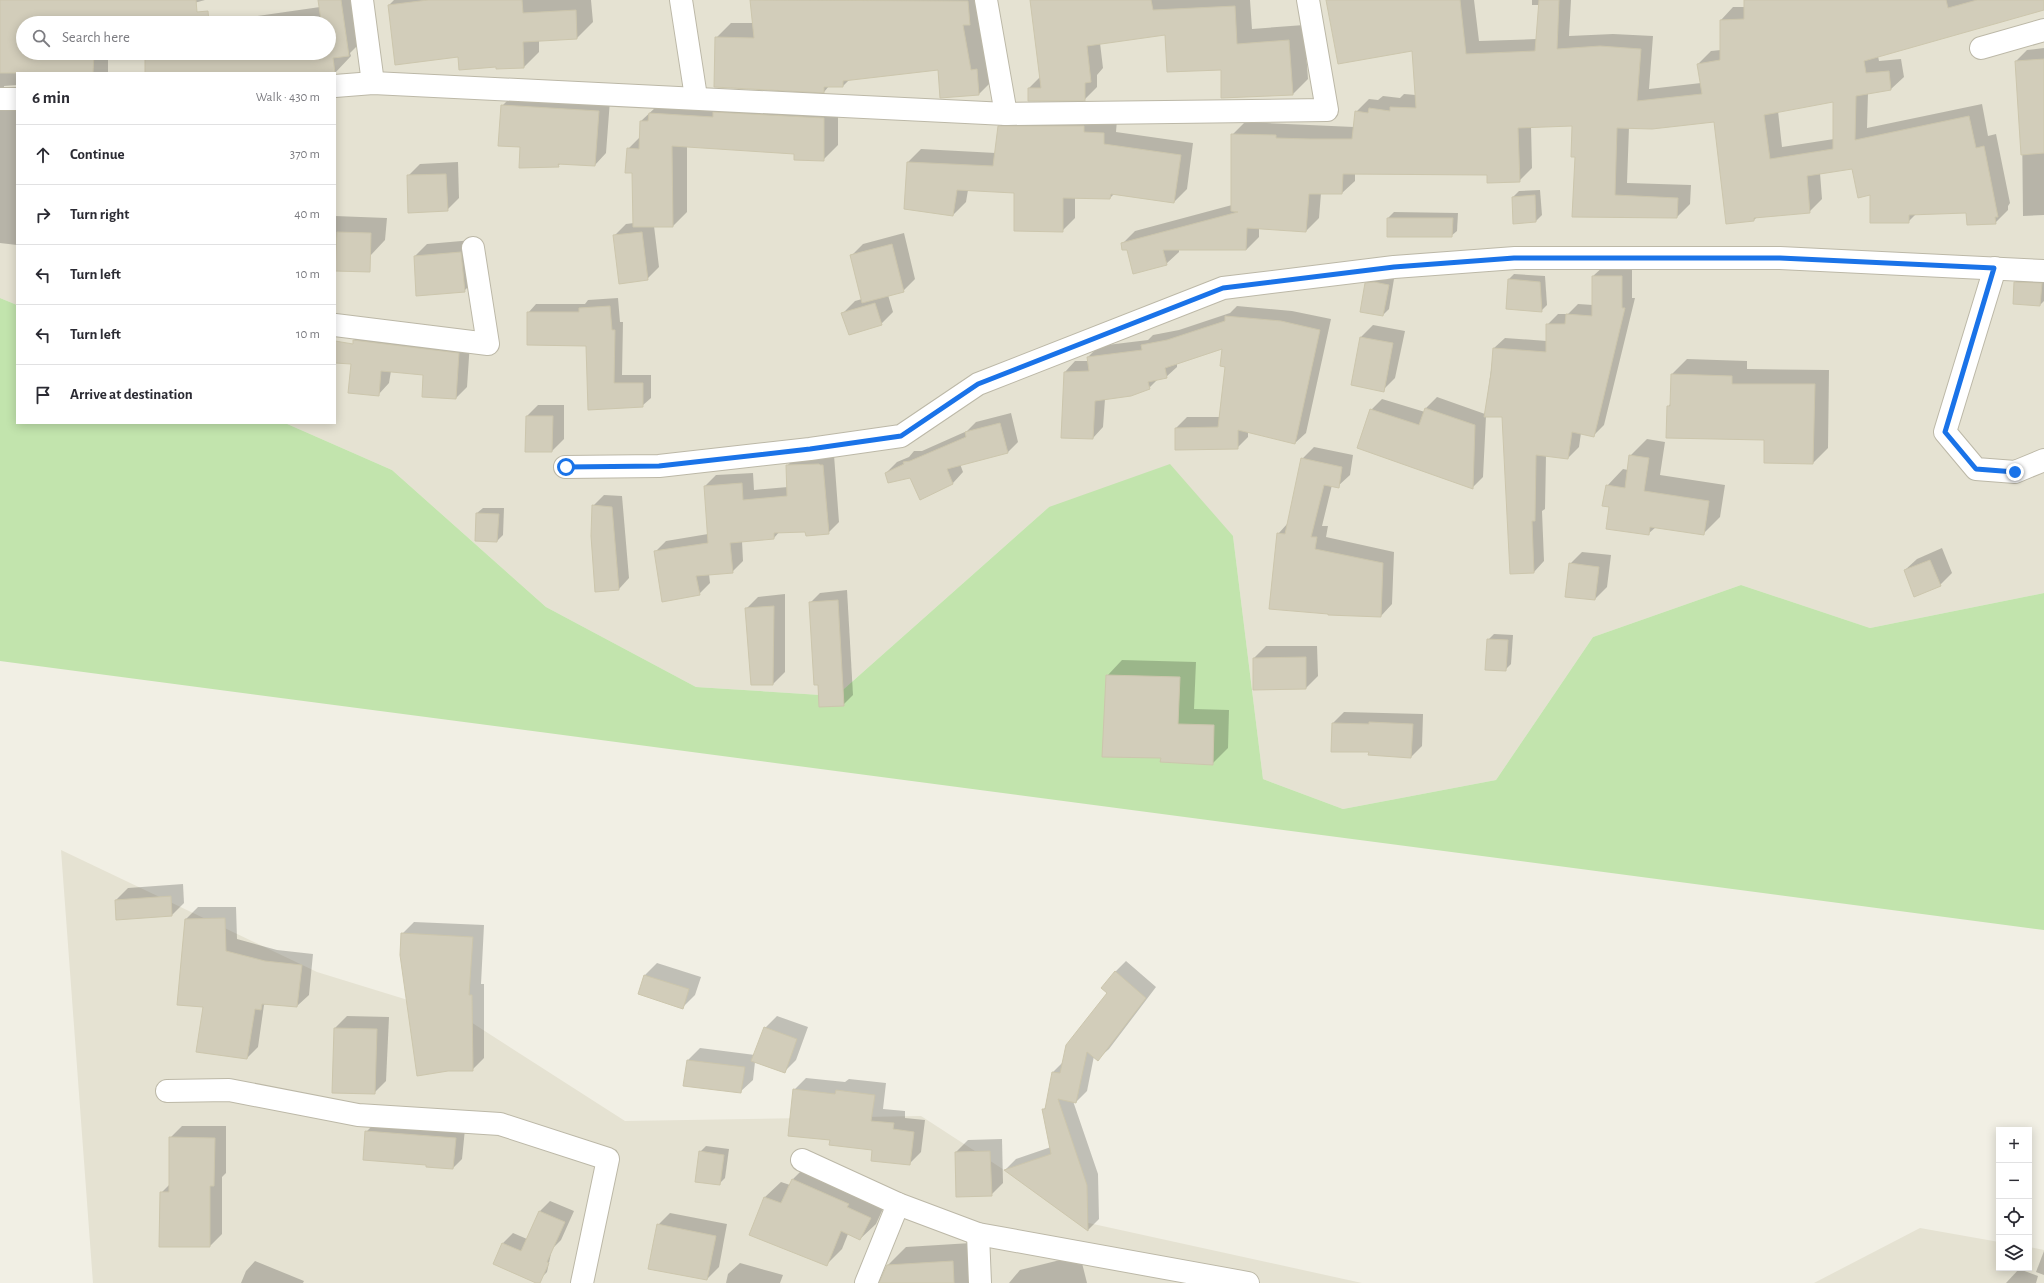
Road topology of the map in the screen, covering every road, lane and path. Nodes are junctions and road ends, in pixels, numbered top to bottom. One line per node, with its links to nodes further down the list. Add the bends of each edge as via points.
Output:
1 (362, 0): 7 (street)
2 (681, 0): 9 (street)
3 (986, 0): 12 (street)
4 (1308, 0): 12 (street, via 1328,110)
5 (2044, 30): 6 (street)
6 (1981, 48)
7 (373, 83): 8 (street); 9 (street)
8 (336, 86)
9 (696, 97): 12 (street)
10 (0, 99): 11 (street)
11 (16, 99)
12 (1006, 114)
13 (473, 248): 16 (street, via 488,344)
14 (1994, 268): 15 (street); 17 (street, via 1945,432 1976,469 2015,472); 18 (street, via 1780,258 1514,258 1394,267 1223,288 978,384 901,436 659,466)
15 (2044, 271)
16 (336, 325)
17 (2044, 460)
18 (566, 467)
19 (167, 1091): 23 (street, via 229,1090 358,1115 500,1124 608,1159)
20 (802, 1160): 21 (street)
21 (898, 1204): 22 (street); 24 (street)
22 (978, 1234): 25 (street); 26 (street)
23 (582, 1283)
24 (866, 1283)
25 (980, 1283)
26 (1248, 1283)

